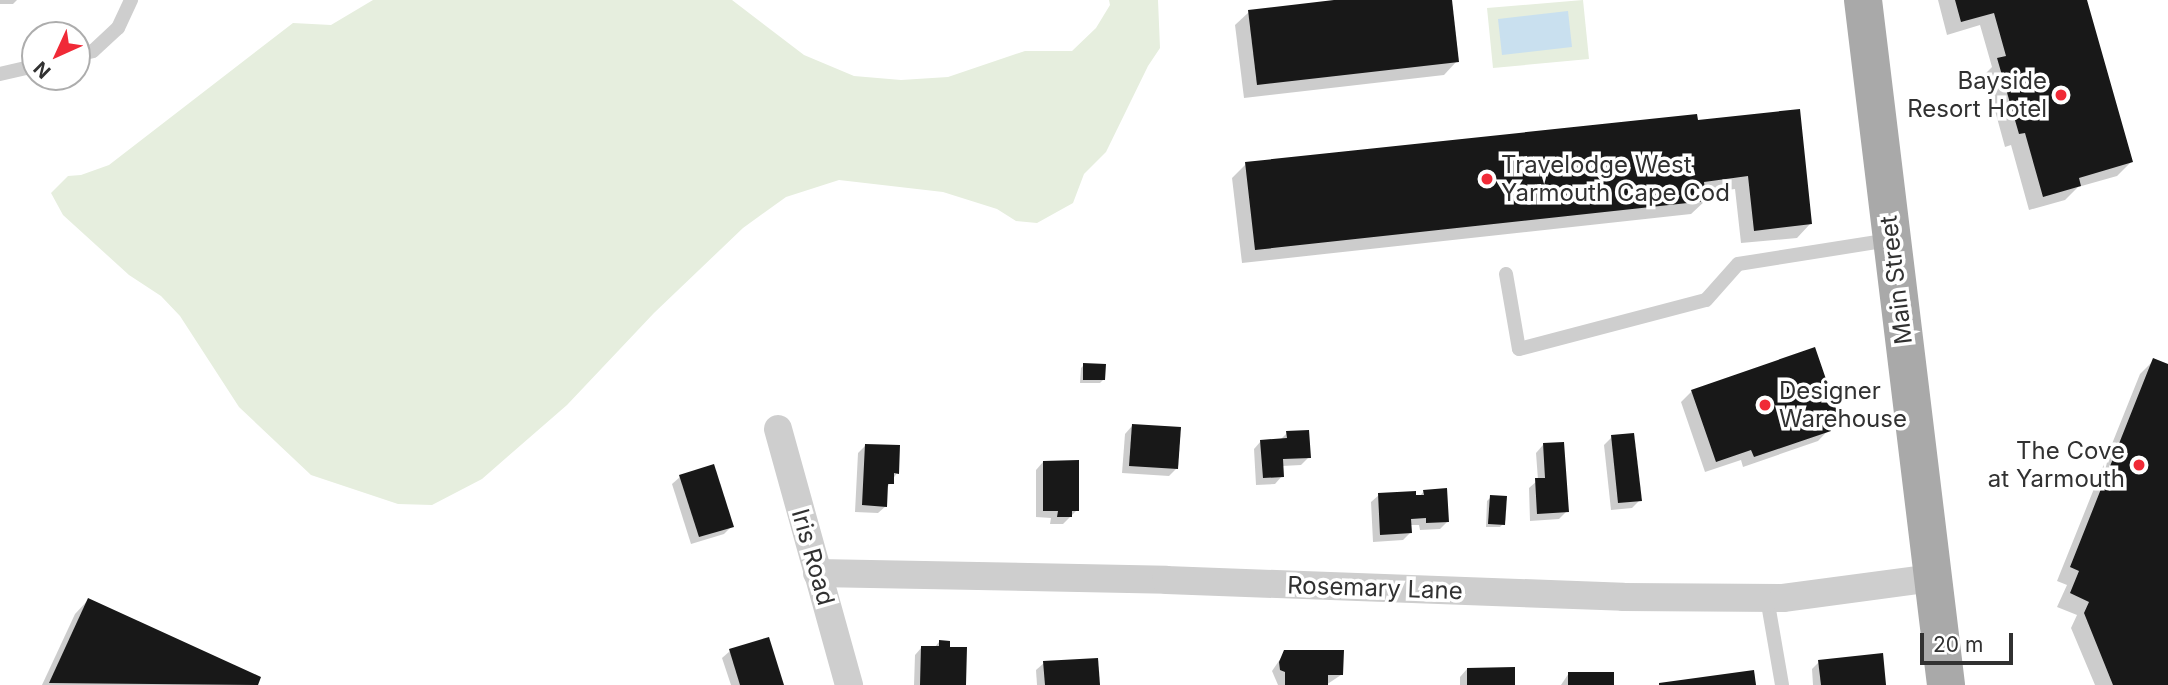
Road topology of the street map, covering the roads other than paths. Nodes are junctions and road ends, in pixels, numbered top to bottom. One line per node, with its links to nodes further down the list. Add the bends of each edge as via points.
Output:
1 (131, 0): 3 (lane, via 118,28)
2 (1863, 0): 6 (main road, Main Street)
3 (91, 52)
4 (21, 69): 5 (lane)
5 (0, 74)
6 (1891, 240): 7 (lane, via 1738,264 1706,300 1519,349); 10 (main road, Main Street)
7 (1506, 274)
8 (778, 429): 9 (street, Iris Road)
9 (817, 573): 11 (street, Rosemary Lane); 12 (street, Iris Road)
10 (1932, 578): 11 (street, Rosemary Lane); 14 (main road, Main Street)
11 (1767, 598): 13 (lane)
12 (849, 685)
13 (1782, 685)
14 (1946, 685)

